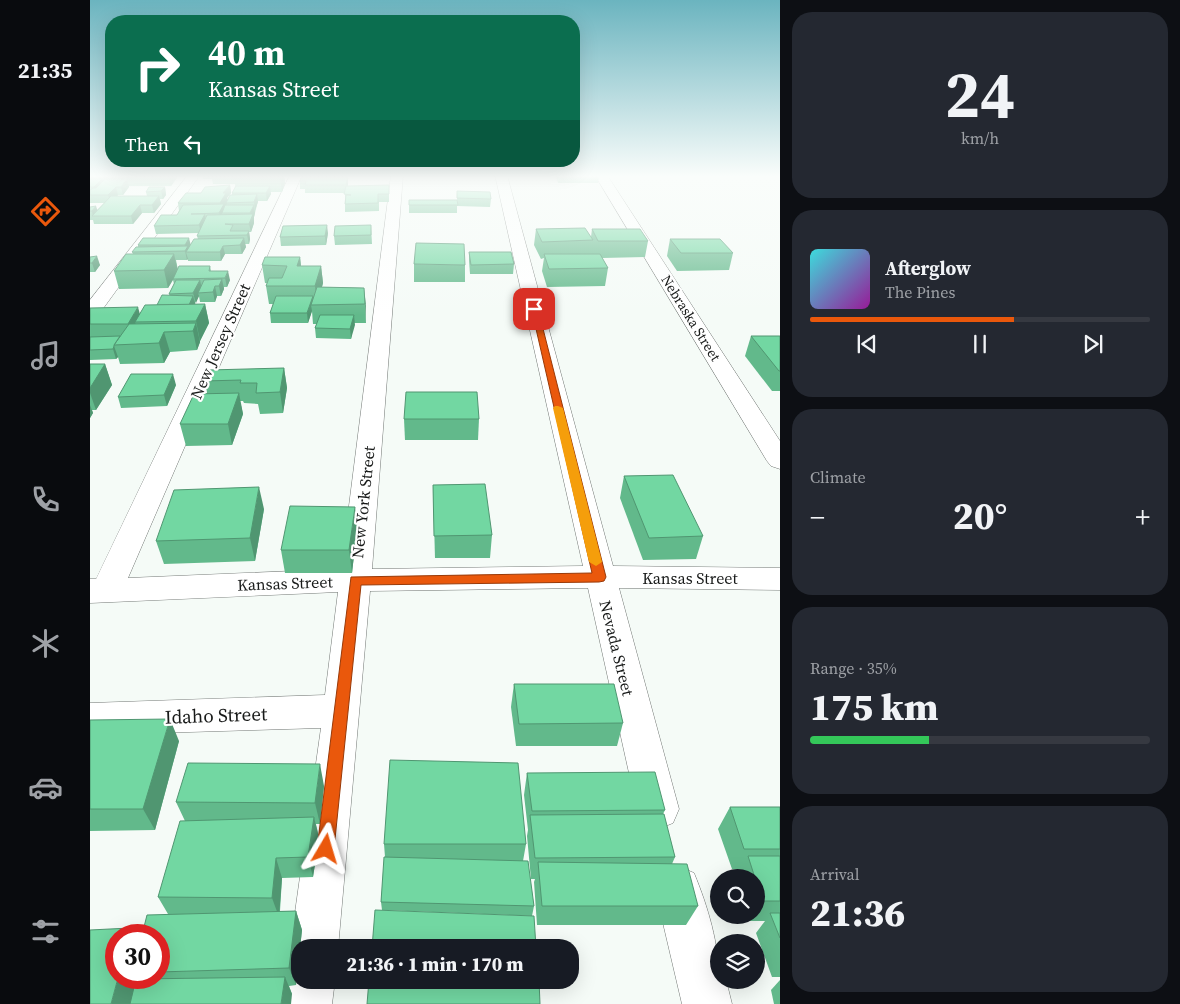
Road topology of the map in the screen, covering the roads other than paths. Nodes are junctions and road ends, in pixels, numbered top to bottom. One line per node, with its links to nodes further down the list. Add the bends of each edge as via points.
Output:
1 (159, 222): 6 (street)
2 (274, 222): 11 (street, New Jersey Street)
3 (392, 222): 10 (street, New York Street)
4 (513, 222): 8 (street, Nevada Street)
5 (630, 222): 7 (street, Nebraska Street)
6 (90, 313)
7 (780, 461)
8 (599, 577): 9 (street, Kansas Street); 10 (street, Kansas Street); 17 (street, Nevada Street)
9 (780, 579)
10 (355, 580): 11 (street, Kansas Street); 12 (street, New York Street)
11 (98, 590)
12 (342, 711): 13 (street, Idaho Street); 14 (street, New York Street)
13 (90, 720)
14 (315, 939)
15 (309, 989): 16 (street)
16 (307, 1004)
17 (707, 1004)

